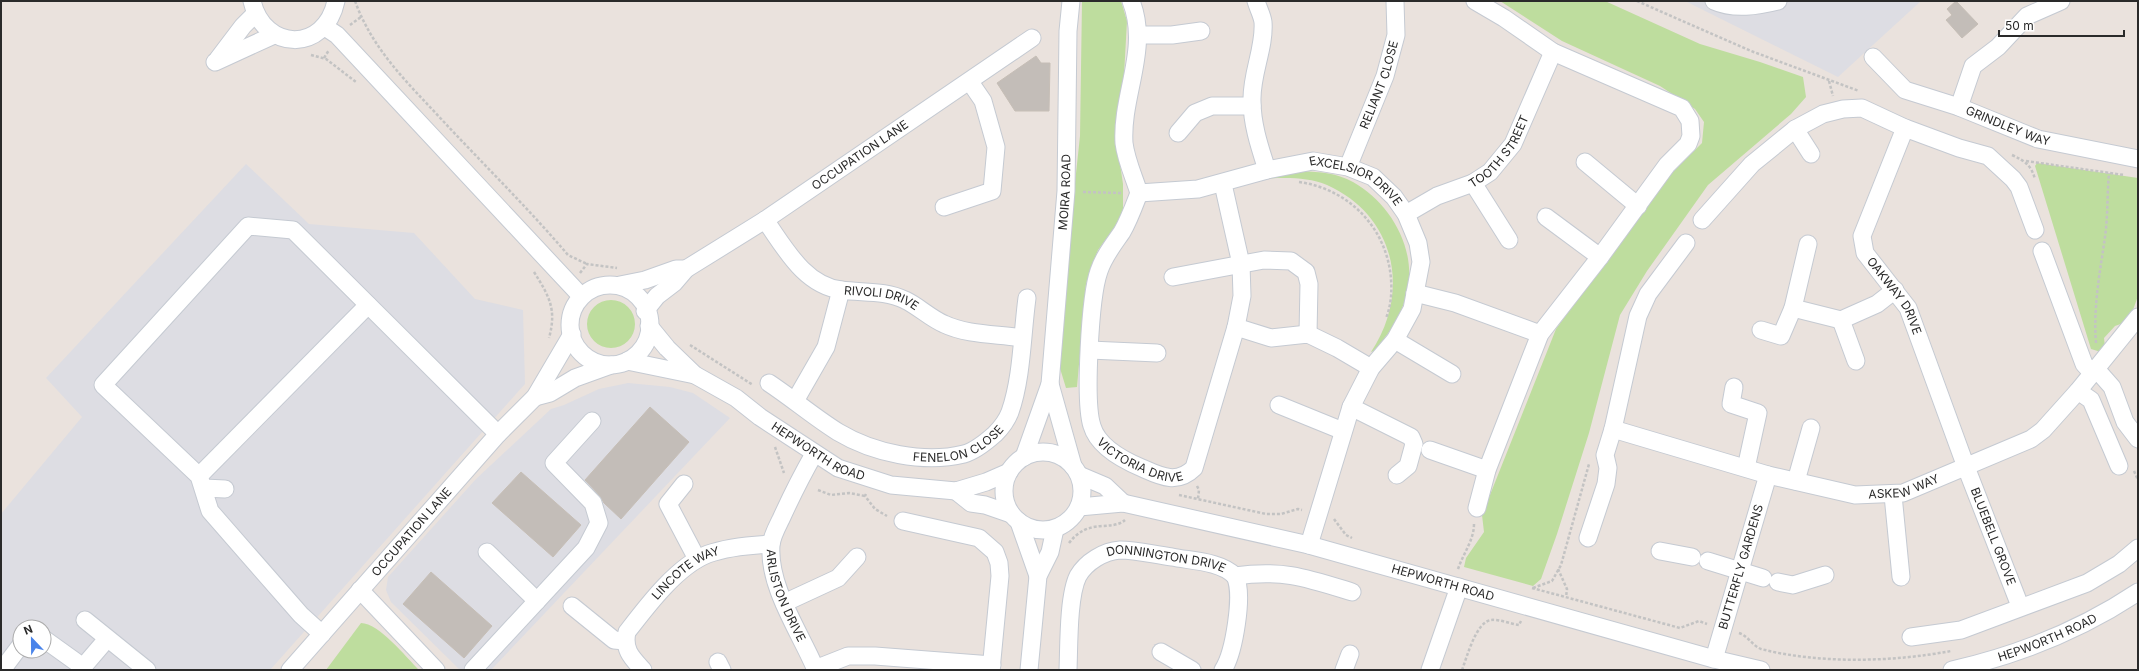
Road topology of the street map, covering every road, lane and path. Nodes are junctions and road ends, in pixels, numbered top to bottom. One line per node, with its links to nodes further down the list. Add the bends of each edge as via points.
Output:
1 (336, 1): 13 (street, via 333,15)
2 (355, 1): 58 (path, via 362,22 372,39 398,73 568,255)
3 (1071, 1): 44 (street, MOIRA ROAD, via 1068,31)
4 (1131, 1): 16 (street)
5 (1256, 1): 26 (street, via 1263,31)
6 (1395, 1): 36 (street, RELIANT CLOSE, via 1396,35 1385,76)
7 (1475, 1): 18 (street)
8 (1637, 1): 22 (path, via 1751,51)
9 (1714, 1): 10 (street, via 1732,6)
10 (1778, 1)
11 (2061, 1): 27 (street, GRINDLEY WAY, via 2027,16 1998,47 1973,66)
12 (254, 8): 15 (street, via 263,26); 15 (street, via 215,62)
13 (325, 27): 15 (street, via 301,40 287,39); 69 (street, via 337,35)
14 (1201, 31): 16 (street, via 1172,35)
15 (274, 34)
16 (1138, 35): 45 (street, via 1124,144)
17 (1032, 38): 23 (street, OCCUPATION LANE)
18 (1553, 52): 41 (street, TOOTH STREET, via 1513,144 1490,172); 46 (street, via 1662,98 1682,108 1687,114 1692,130 1688,144 1667,165)
19 (309, 54): 21 (path, via 326,59)
20 (1873, 57): 27 (street, via 1905,90)
21 (346, 73)
22 (1829, 81): 24 (path); 25 (path)
23 (970, 82): 47 (street, via 983,101 996,147 992,191); 50 (street, OCCUPATION LANE)
24 (1865, 93)
25 (1834, 100)
26 (1252, 106): 30 (street, via 1212,106 1195,113); 37 (street)
27 (1959, 107): 33 (street, GRINDLEY WAY, via 2038,139)
28 (1905, 128): 29 (street, via 1862,108 1843,108 1823,114); 52 (street, via 1988,156 2020,187); 67 (street, OAKWAY DRIVE, via 1862,236 1865,253)
29 (1795, 129): 31 (street); 51 (street, via 1752,164)
30 (1178, 133)
31 (1811, 154)
32 (2011, 154): 34 (path)
33 (2138, 159)
34 (2026, 161): 38 (path); 43 (path, via 2032,170)
35 (1585, 162): 46 (street)
36 (1348, 166): 37 (street, EXCELSIOR DRIVE, via 1313,161); 48 (street, EXCELSIOR DRIVE, via 1373,177 1394,197)
37 (1267, 170): 42 (street, EXCELSIOR DRIVE)
38 (2109, 173): 39 (path); 86 (path, via 2105,236 2095,316)
39 (2131, 176)
40 (1293, 182): 76 (path, via 1315,186 1339,196 1359,210 1376,232 1384,248 1390,271 1391,298)
41 (1473, 183): 48 (street, TOOTH STREET, via 1437,196); 53 (street)
42 (1223, 184): 45 (street, EXCELSIOR DRIVE, via 1198,189); 59 (street, VICTORIA DRIVE)
43 (2036, 185)
44 (1066, 191): 45 (path); 96 (street, MOIRA ROAD)
45 (1139, 193): 87 (street, VICTORIA DRIVE, via 1122,232 1108,250 1099,271 1094,290)
46 (1638, 206): 57 (street)
47 (944, 207)
48 (1406, 214): 68 (street, EXCELSIOR DRIVE, via 1418,243 1421,262)
49 (1546, 216): 57 (street)
50 (764, 220): 63 (street, OCCUPATION LANE); 66 (street, RIVOLI DRIVE, via 801,269 823,284)
51 (1702, 220)
52 (2034, 230)
53 (1509, 240)
54 (1686, 243): 106 (street, via 1648,294 1638,316)
55 (1808, 244): 72 (street)
56 (2042, 252): 93 (street, via 2084,364)
57 (1600, 257): 81 (street)
58 (587, 264): 60 (path); 62 (path)
59 (1241, 264): 64 (street); 77 (street, VICTORIA DRIVE, via 1242,296); 80 (street, via 1282,259 1291,261 1306,272)
60 (621, 268)
61 (532, 269): 84 (path, via 550,298 554,323)
62 (583, 269)
63 (686, 269): 65 (street, via 676,269 645,280); 74 (street, via 674,283 657,296)
64 (1173, 277)
65 (620, 285): 69 (street, via 601,286); 74 (street, via 630,290)
66 (841, 290): 82 (street, RIVOLI DRIVE, via 876,293 905,300 944,324 959,330); 101 (street, via 826,347)
67 (1895, 290): 75 (street, via 1877,304); 116 (street, OAKWAY DRIVE, via 1908,308)
68 (1415, 293): 81 (street, via 1455,303); 83 (street, EXCELSIOR DRIVE, via 1412,309)
69 (581, 296): 79 (street, via 570,323)
70 (1027, 298): 82 (street, FENELON CLOSE)
71 (368, 305): 108 (street); 126 (street); 126 (street, via 293,230 248,226 103,385)
72 (1793, 308): 75 (street); 78 (street, via 1781,336)
73 (2138, 317): 93 (street, ASKEW WAY)
74 (647, 319): 89 (street, via 648,336 642,349); 95 (street, HEPWORTH ROAD, via 667,348)
75 (1841, 320): 90 (street)
76 (1384, 324)
77 (1236, 327): 80 (street, via 1270,338); 87 (street, VICTORIA DRIVE, via 1194,468 1180,478 1166,478 1122,459 1107,448 1098,436 1092,427 1089,402)
78 (1761, 330)
79 (572, 334): 91 (street, via 576,344 593,361); 100 (street, OCCUPATION LANE)
80 (1308, 334): 92 (street)
81 (1540, 334): 118 (street)
82 (1022, 338): 101 (street, FENELON CLOSE, via 1017,387 1010,413 1001,428 989,440 965,454 927,457 880,449 839,432)
83 (1395, 340): 92 (street, EXCELSIOR DRIVE); 94 (street)
84 (548, 343)
85 (689, 345): 97 (path)
86 (2096, 347)
87 (1090, 350): 88 (street)
88 (1157, 353)
89 (627, 361): 91 (street); 95 (street, HEPWORTH ROAD)
90 (1856, 361)
91 (611, 365): 100 (street, OCCUPATION LANE, via 575,378 550,393)
92 (1371, 368): 103 (street, EXCELSIOR DRIVE)
93 (2095, 372): 99 (street, ASKEW WAY); 109 (street, via 2112,387 2125,422)
94 (1452, 374)
95 (695, 375): 112 (street, HEPWORTH ROAD, via 736,398)
96 (1050, 384): 113 (street, MOIRA ROAD); 119 (street, MOIRA ROAD)
97 (764, 386): 101 (street, FENELON CLOSE)
98 (1734, 387): 117 (street, via 1731,404 1758,414)
99 (2078, 391): 115 (street, via 2091,400); 116 (street, ASKEW WAY, via 2043,430 2031,439)
100 (535, 397): 108 (street, OCCUPATION LANE)
101 (795, 400)
102 (1279, 405): 107 (street)
103 (1350, 407): 107 (street, EXCELSIOR DRIVE); 122 (street, via 1411,437 1414,444 1408,466)
104 (592, 421): 163 (street, via 554,463 593,503 600,523 586,548)
105 (1811, 428): 125 (street)
106 (1613, 429): 117 (street, ASKEW WAY); 143 (street, via 1605,455 1608,468 1606,484)
107 (1343, 431): 145 (street, EXCELSIOR DRIVE)
108 (498, 434): 159 (street, OCCUPATION LANE)
109 (2138, 438)
110 (773, 442): 121 (path)
111 (1430, 450): 118 (street)
112 (814, 454): 130 (street, HEPWORTH ROAD, via 856,475 891,485); 144 (street, ARLISTON DRIVE, via 797,484)
113 (1024, 457): 119 (street, via 1045,452 1065,459); 120 (street, via 1015,463)
114 (1589, 463): 152 (path)
115 (2126, 466): 124 (path)
116 (1966, 467): 132 (street, ASKEW WAY); 166 (street, BLUEBELL GROVE)
117 (1746, 468): 123 (street, ASKEW WAY)
118 (1487, 470): 137 (street)
119 (1076, 471): 135 (street, via 1105,486); 136 (street, via 1082,485)
120 (1009, 472): 130 (street, HEPWORTH ROAD); 139 (street, via 1004,495 1006,504)
121 (784, 473)
122 (1397, 475)
123 (1768, 475): 125 (street, ASKEW WAY); 153 (street, BUTTERFLY GARDENS)
124 (2138, 480)
125 (1796, 481): 132 (street, ASKEW WAY, via 1855,495)
126 (201, 482): 128 (street); 170 (street, via 210,511 301,615)
127 (684, 484): 151 (street, via 668,504)
128 (225, 490)
129 (818, 490): 133 (path, via 831,495 849,493)
130 (956, 491): 139 (street, via 971,503 985,505)
131 (866, 492): 133 (path)
132 (1893, 495): 157 (street)
133 (865, 496): 140 (path, via 880,514)
134 (1198, 499): 138 (path, via 1266,514 1281,514)
135 (1123, 503): 136 (street, HEPWORTH ROAD); 145 (street, HEPWORTH ROAD)
136 (1079, 507): 142 (street, via 1065,524)
137 (1477, 508): 158 (path, via 1474,517 1474,536 1463,554)
138 (1298, 509)
139 (1015, 518): 142 (street, via 1030,528 1042,531); 155 (street)
140 (903, 522): 179 (street, via 979,538 995,552 1000,576)
141 (1121, 523): 146 (path, via 1091,527 1080,532)
142 (1055, 529): 155 (street, via 1050,552)
143 (1588, 538)
144 (771, 544): 151 (street, LINCOTE WAY, via 733,548); 164 (street, ARLISTON DRIVE, via 772,565)
145 (1309, 545): 158 (street, HEPWORTH ROAD)
146 (1068, 546)
147 (2138, 548): 166 (street, via 2119,564 2087,583)
148 (1660, 551): 153 (street)
149 (487, 552): 163 (street)
150 (857, 557): 164 (street, via 838,578)
151 (697, 559): 173 (street, LINCOTE WAY, via 682,570 638,618)
152 (1558, 569): 162 (path, via 1567,590); 162 (path, via 1552,580 1532,589)
153 (1740, 570): 154 (street, via 1793,585); 178 (street, BUTTERFLY GARDENS)
154 (1825, 575)
155 (1038, 576): 187 (street)
156 (1235, 576): 160 (street, DONNINGTON DRIVE, via 1276,573 1301,576); 188 (street, DONNINGTON DRIVE, via 1230,571 1205,563 1143,553 1120,550 1097,557 1078,577 1072,596); 190 (street, via 1238,588 1237,614 1233,645)
157 (1901, 577)
158 (1456, 586): 178 (street, HEPWORTH ROAD); 192 (street)
159 (360, 590): 170 (street, OCCUPATION LANE); 184 (street)
160 (1352, 592)
161 (2138, 592): 195 (street, HEPWORTH ROAD, via 2117,606 2059,636 1993,660)
162 (1566, 598): 168 (path, via 1680,628)
163 (537, 600): 185 (street)
164 (784, 603): 180 (street, ARLISTON DRIVE)
165 (572, 606): 173 (street, via 614,640)
166 (2020, 606): 171 (street, via 1960,630)
167 (85, 620): 172 (street)
168 (1699, 621)
169 (1519, 625): 193 (path, via 1491,620 1482,624 1476,632)
170 (322, 634): 183 (street, OCCUPATION LANE)
171 (1911, 637)
172 (107, 639): 174 (street, via 82,667); 182 (street)
173 (625, 641): 186 (street, via 629,656)
174 (52, 645)
175 (1161, 652): 189 (street)
176 (1350, 654): 191 (street)
177 (12, 657): 181 (street)
178 (1714, 659): 194 (street, HEPWORTH ROAD)
179 (991, 668): 180 (street, via 875,656 848,656)
180 (815, 669)
181 (2, 670)
182 (147, 670)
183 (290, 670)
184 (436, 670)
185 (473, 670)
186 (643, 670)
187 (1029, 670)
188 (1068, 670)
189 (1192, 670)
190 (1223, 670)
191 (1344, 670)
192 (1430, 670)
193 (1462, 670)
194 (1761, 670)
195 (1952, 670)

